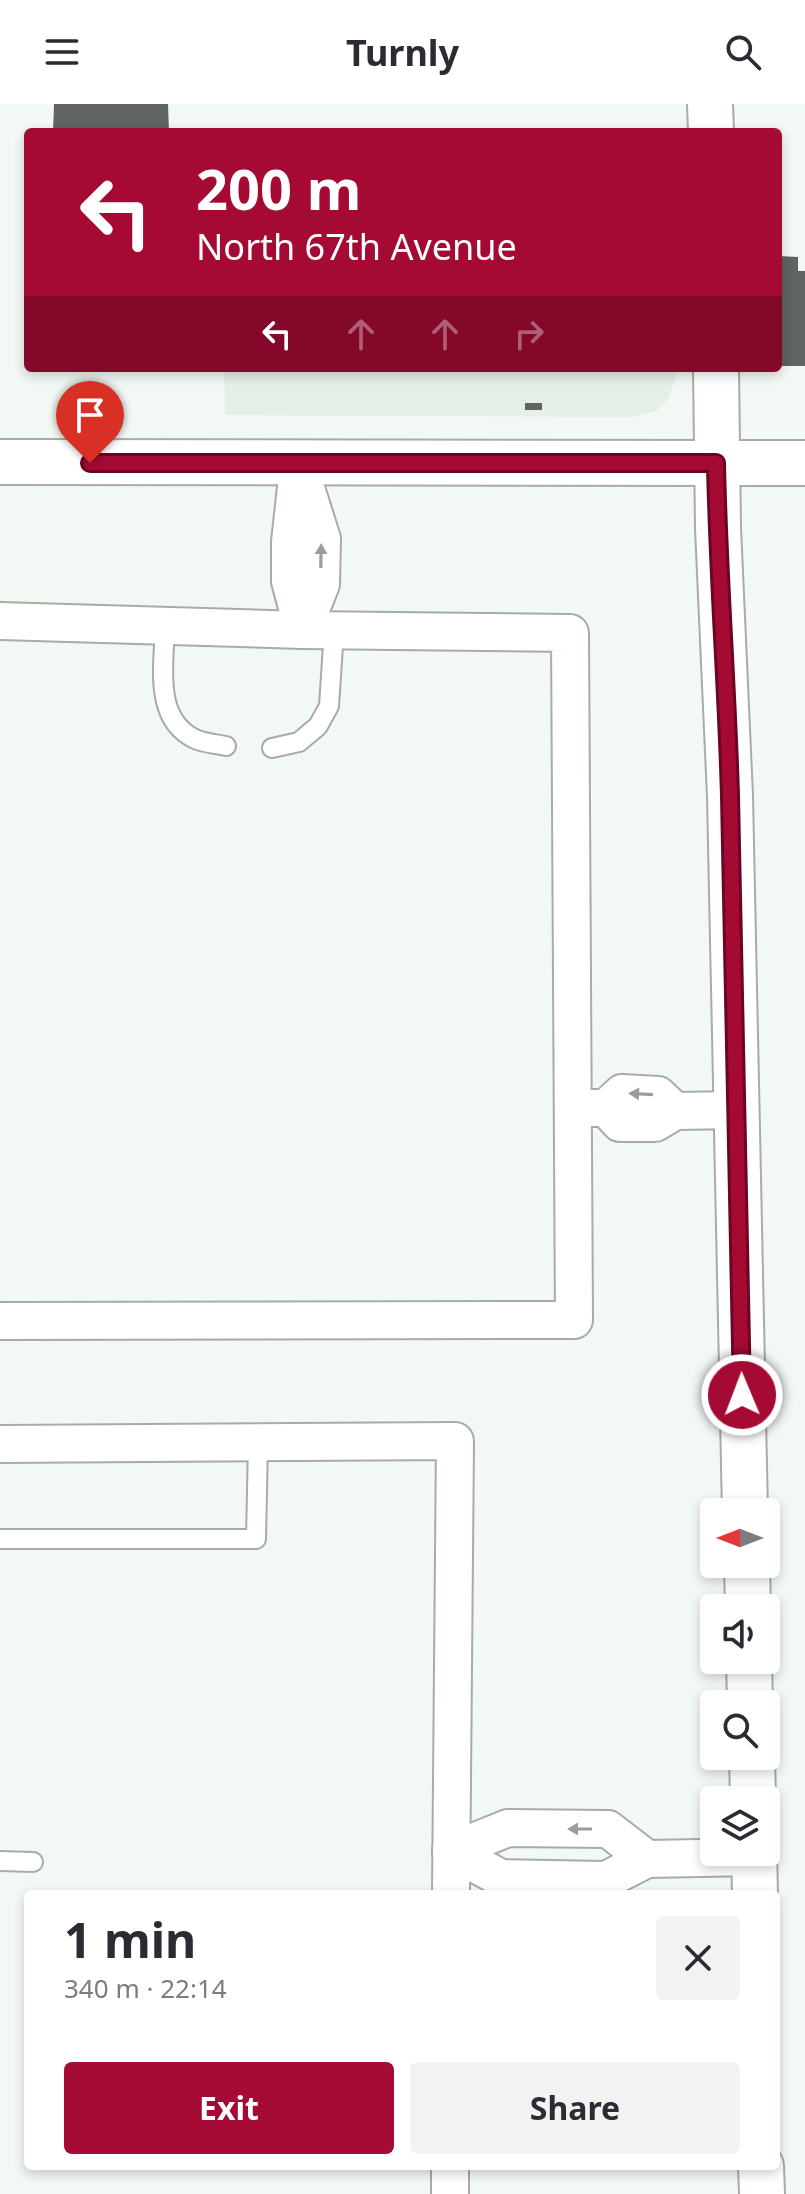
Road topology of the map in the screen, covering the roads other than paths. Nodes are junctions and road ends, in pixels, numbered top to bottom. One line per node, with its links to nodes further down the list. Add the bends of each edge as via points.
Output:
1 (710, 104): 2 (street)
2 (711, 128)
3 (716, 372): 6 (street)
4 (0, 462): 5 (street)
5 (298, 463): 6 (street); 10 (street, via 322,539)
6 (716, 463): 7 (street); 14 (street)
7 (805, 463)
8 (0, 621): 9 (street)
9 (165, 626): 10 (street); 11 (lane, via 163,694 175,724 195,739)
10 (319, 630): 12 (lane, via 329,706 318,726 299,742); 13 (street, via 570,633)
11 (226, 746)
12 (272, 748)
13 (590, 1108): 14 (street, via 622,1093 658,1095 675,1111); 15 (street, via 574,1320)
14 (736, 1110): 18 (street)
15 (0, 1321)
16 (258, 1442): 17 (street); 19 (lane, via 256,1539); 20 (street, via 455,1441)
17 (0, 1444)
18 (745, 1498)
19 (0, 1539)
20 (451, 1851): 21 (street, via 501,1878 606,1880); 21 (street, one-way to 20, via 608,1829 508,1828); 25 (street)
21 (647, 1859): 24 (street)
22 (0, 1861): 23 (lane)
23 (33, 1862)
24 (754, 1868)
25 (451, 1890)
26 (450, 2170): 28 (street)
27 (761, 2170): 29 (street)
28 (450, 2194)
29 (762, 2194)

